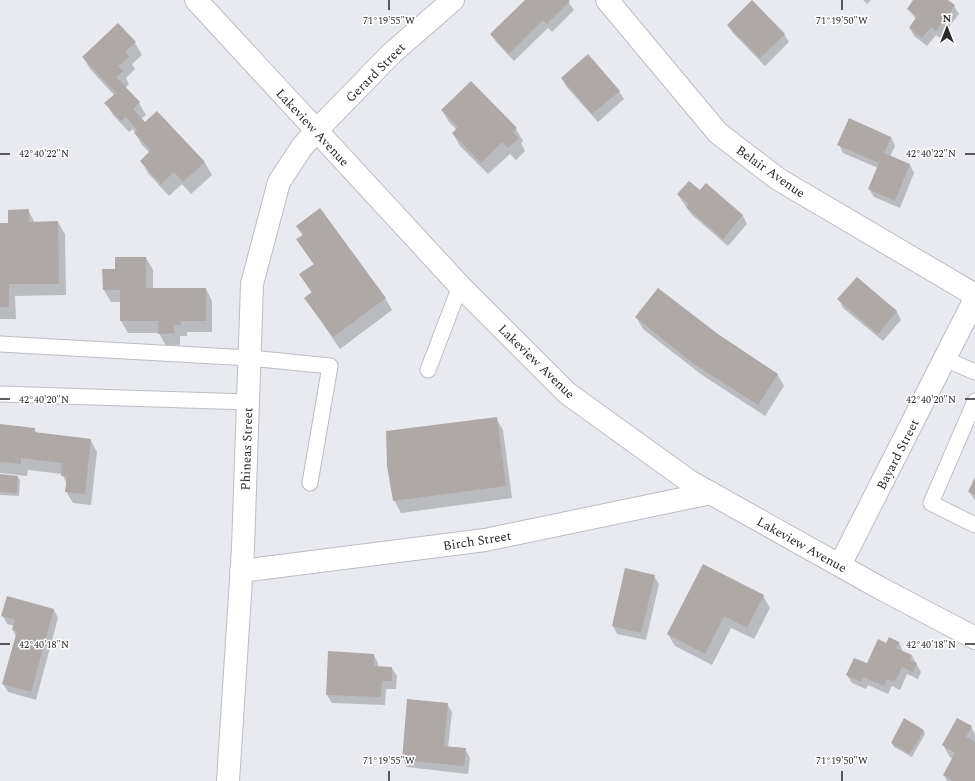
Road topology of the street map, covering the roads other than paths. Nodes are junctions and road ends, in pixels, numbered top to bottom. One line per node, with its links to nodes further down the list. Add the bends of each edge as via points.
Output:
1 (196, 0): 4 (street, Lakeview Avenue)
2 (454, 0): 4 (street, Gerard Street, via 392,53)
3 (607, 0): 6 (street, Belair Avenue, via 718,133 778,179)
4 (316, 131): 5 (street, Lakeview Avenue); 9 (street, Phineas Street, via 279,182 252,284)
5 (460, 286): 11 (lane); 17 (street, Lakeview Avenue, via 567,393 689,481)
6 (975, 295)
7 (975, 299): 10 (street, Bayard Street)
8 (0, 344): 9 (lane)
9 (250, 358): 15 (street, Phineas Street); 16 (lane, via 330,366)
10 (945, 359): 12 (lane); 19 (street, Bayard Street)
11 (428, 370)
12 (975, 372)
13 (0, 394): 15 (lane)
14 (975, 401): 18 (lane, via 931,503)
15 (248, 402): 20 (street, Phineas Street)
16 (310, 483)
17 (711, 493): 19 (street, Lakeview Avenue); 20 (street, Birch Street, via 485,540)
18 (975, 525)
19 (840, 565): 21 (street, Lakeview Avenue)
20 (241, 571): 22 (street, Phineas Street)
21 (975, 638)
22 (228, 781)

